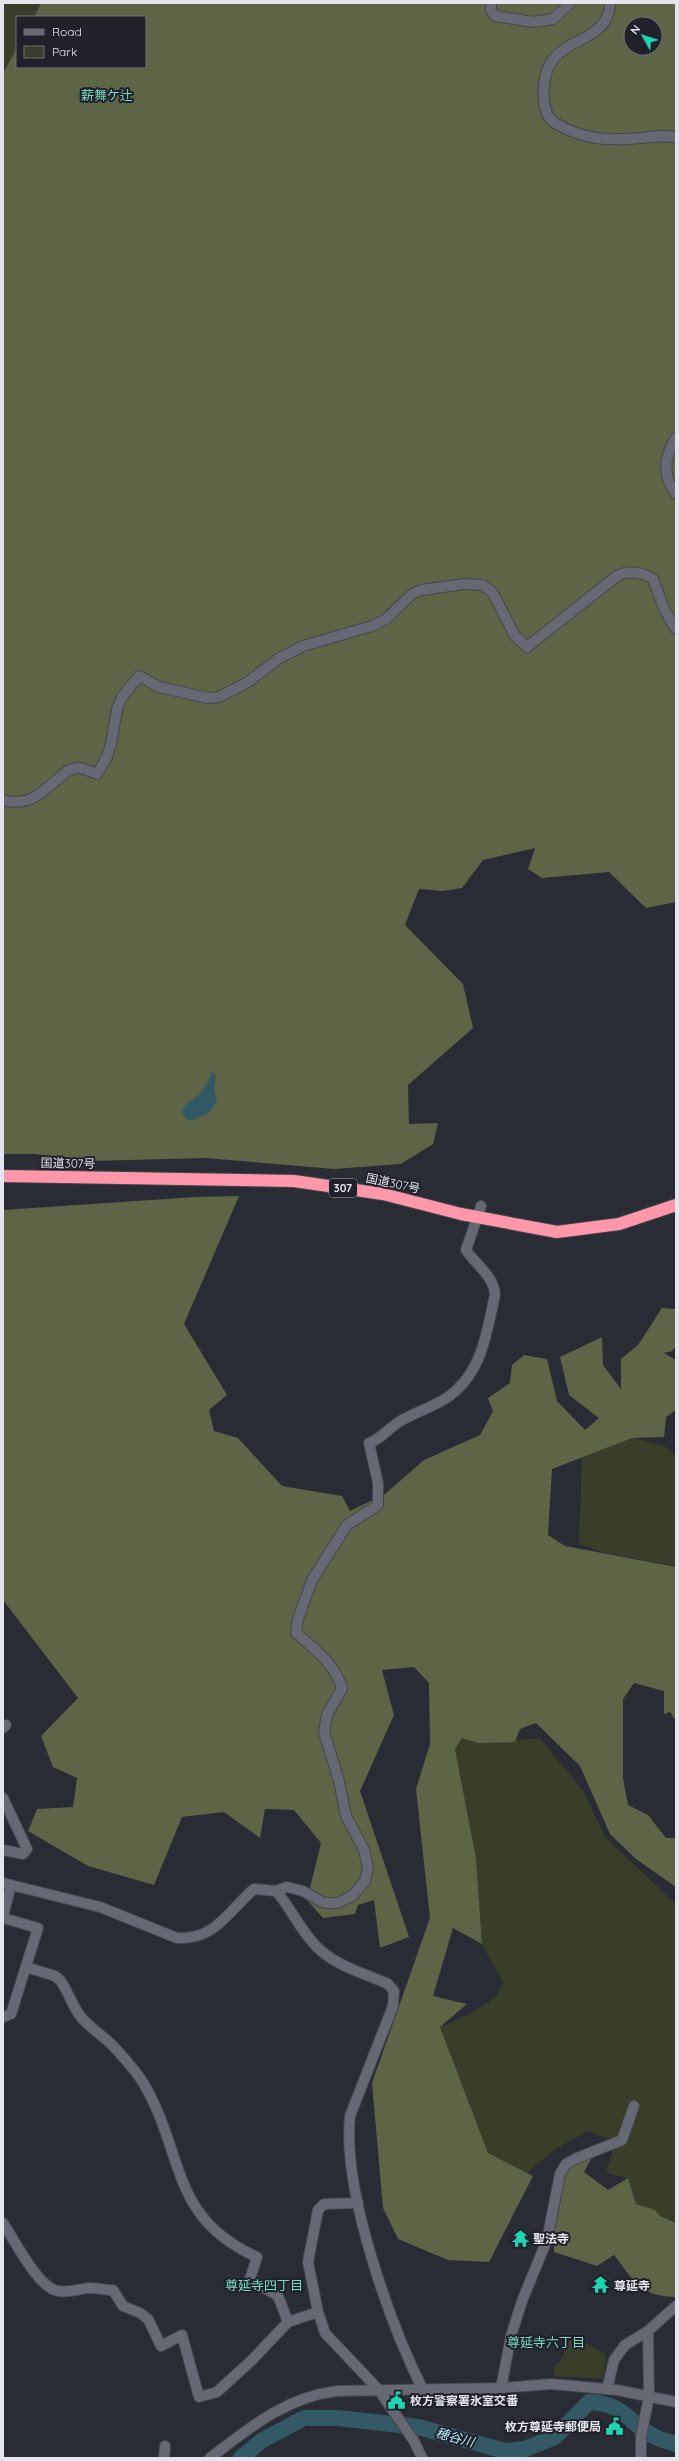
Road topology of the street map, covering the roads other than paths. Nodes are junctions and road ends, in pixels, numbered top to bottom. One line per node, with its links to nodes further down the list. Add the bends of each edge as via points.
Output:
1 (491, 3): 2 (street, via 491,10 495,16 533,22 553,19)
2 (570, 3)
3 (610, 3): 4 (street, via 610,12 592,34 551,59 545,70 544,106 552,121 569,132 592,139 625,140 662,136)
4 (676, 138)
5 (676, 438): 6 (street, via 665,468 666,478)
6 (676, 494)
7 (676, 630): 8 (street, via 665,611 653,579 642,574 622,573 617,576 527,647 515,636 493,593 483,585 464,584 421,590 412,594 386,619 372,626 303,646 278,659 248,682 219,697 208,698 158,687 139,676 122,696 107,757 97,774 80,768 70,770 38,796 29,800)
8 (3, 800)
9 (3, 1176): 11 (highway, 国道307号 / 307, via 294,1181)
10 (676, 1205): 11 (highway, 国道307号 / 307, via 619,1224 557,1232)
11 (479, 1211): 15 (street, via 466,1250 487,1274 494,1288 494,1295 477,1363 460,1388 444,1400 402,1420 369,1443 378,1483 378,1504 347,1525 312,1580 298,1619 296,1633 336,1671 340,1681 342,1689 327,1714 324,1732 339,1781 346,1816 364,1850 368,1867 365,1881 352,1896 337,1903 324,1903 303,1891 287,1887)
12 (3, 1798): 13 (street, via 27,1849 23,1854)
13 (3, 1850)
14 (7, 1884): 15 (street, via 100,1907 177,1938 191,1938 209,1933 254,1889); 16 (street)
15 (276, 1891): 20 (street, via 290,1906 315,1946 334,1961 388,1984 396,1998 350,2116 348,2133)
16 (3, 1917): 17 (street, via 38,1928)
17 (26, 1967): 18 (street, via 11,2014); 24 (street, via 60,1980 82,2018 115,2048 145,2086 184,2187 194,2206 214,2232 235,2248 257,2257 250,2279 278,2296)
18 (3, 2017)
19 (634, 2106): 27 (street, via 622,2140 566,2164 560,2174 547,2240 522,2301)
20 (358, 2203): 23 (street, via 324,2204 318,2210 308,2262); 26 (street, via 382,2291)
21 (3, 2223): 24 (street, via 17,2248 43,2280 56,2291 69,2292 88,2288 113,2290 123,2306 148,2319 161,2346 182,2335 199,2397 217,2392)
22 (676, 2306): 25 (street)
23 (318, 2312): 24 (street); 28 (street, via 325,2333)
24 (288, 2322)
25 (648, 2331): 29 (street, via 625,2345 614,2360); 30 (street)
26 (422, 2388): 27 (street); 28 (street)
27 (501, 2388): 29 (street, via 551,2384)
28 (378, 2389): 34 (street, via 322,2393 282,2407 251,2426); 35 (street, via 414,2441)
29 (607, 2389): 30 (street)
30 (649, 2396): 31 (street); 36 (street, via 641,2436)
31 (676, 2402)
32 (165, 2446): 33 (street)
33 (164, 2458)
34 (210, 2458)
35 (422, 2458)
36 (641, 2458)

